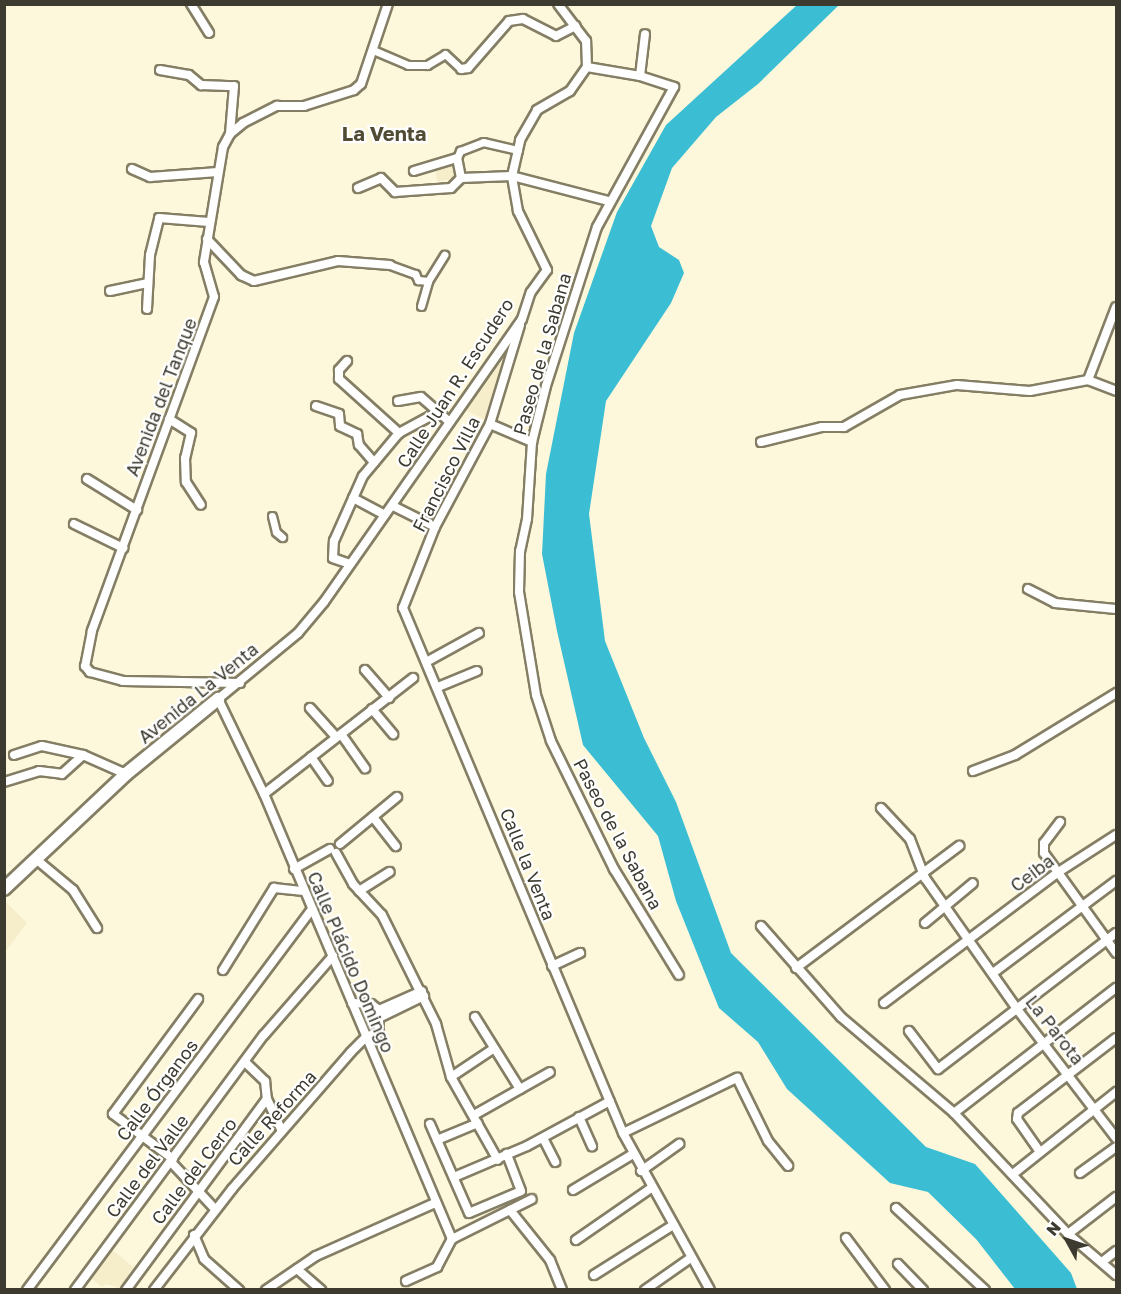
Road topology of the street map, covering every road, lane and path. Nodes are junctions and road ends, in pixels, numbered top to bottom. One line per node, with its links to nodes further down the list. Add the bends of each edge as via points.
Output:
1 (191, 4): 5 (street)
2 (388, 4): 7 (street)
3 (558, 4): 4 (street)
4 (576, 26): 8 (street, via 586,41); 9 (street, via 556,36 523,19 509,21 468,68)
5 (209, 33)
6 (645, 34): 11 (street)
7 (373, 50): 9 (street, via 408,65 427,65 445,54); 12 (street, via 361,84 354,90 304,106 277,106)
8 (587, 67): 11 (street); 13 (street, Calle Juan R. Escudero, via 570,91 537,110)
9 (461, 69)
10 (160, 70): 12 (street, Avenida del Tanque, via 189,75 201,85 234,86)
11 (640, 76): 21 (street, Paseo de la Sabana, via 674,87)
12 (230, 134): 17 (street, Avenida del Tanque)
13 (518, 150): 14 (street, via 483,142 460,151); 18 (street, Calle Juan R. Escudero)
14 (457, 158): 16 (street); 19 (street)
15 (132, 169): 17 (street, via 150,177)
16 (414, 171)
17 (218, 172): 22 (street, Avenida del Tanque)
18 (512, 176): 19 (street); 21 (street); 32 (street, Calle Juan R. Escudero, via 518,211 547,270 531,292)
19 (461, 178): 20 (street, via 455,187 395,192 383,178)
20 (358, 188)
21 (609, 201): 42 (street, Paseo de la Sabana, via 589,249)
22 (208, 222): 23 (street, Avenida del Tanque); 27 (street, via 159,218)
23 (207, 239): 25 (street, via 241,274 254,281 338,261); 39 (street, Avenida del Tanque, via 204,262 214,297)
24 (444, 255): 26 (street)
25 (390, 264): 26 (street, via 415,274 418,280)
26 (428, 281): 29 (street)
27 (148, 283): 28 (street); 31 (street)
28 (110, 291)
29 (421, 306)
30 (1116, 307): 34 (street)
31 (147, 309)
32 (522, 319): 38 (street, Calle Juan R. Escudero); 40 (street, Francisco Villa)
33 (347, 361): 41 (street, via 339,370 339,379)
34 (1088, 380): 35 (street); 43 (street, via 1030,391 940,387 900,395 843,427 822,427)
35 (1116, 391)
36 (398, 401): 38 (street, via 421,397)
37 (316, 406): 44 (street, via 339,414 340,426 357,434 358,445)
38 (444, 417): 41 (street); 48 (street, Calle Juan R. Escudero)
39 (169, 419): 47 (street, via 191,433 185,458 186,482); 49 (street, Avenida del Tanque)
40 (490, 424): 42 (street); 53 (street, Francisco Villa)
41 (399, 433): 44 (street)
42 (532, 442): 117 (street, Paseo de la Sabana, via 519,592 536,695 551,741 599,842)
43 (761, 442)
44 (374, 462): 46 (street)
45 (87, 479): 49 (street)
46 (353, 498): 50 (street); 56 (street, via 334,541 333,558)
47 (201, 505)
48 (393, 506): 50 (street, Avenida La Venta); 53 (street)
49 (137, 510): 55 (street, Avenida del Tanque)
50 (385, 515): 56 (street, Avenida La Venta)
51 (272, 516): 54 (street, via 277,535)
52 (74, 524): 55 (street)
53 (435, 527): 58 (street, Francisco Villa)
54 (282, 537)
55 (123, 548): 65 (street, Avenida del Tanque, via 92,631 85,666 90,672 123,681)
56 (350, 564): 65 (street, Avenida La Venta, via 298,633)
57 (1028, 589): 59 (street, via 1056,603)
58 (403, 608): 61 (street, Calle la Venta)
59 (1116, 609)
60 (479, 633): 61 (street)
61 (428, 661): 66 (street, Calle la Venta)
62 (365, 670): 68 (street)
63 (477, 671): 66 (street)
64 (413, 678): 68 (street)
65 (240, 683): 69 (street, Avenida La Venta)
66 (438, 687): 113 (street, Calle la Venta)
67 (1116, 693): 78 (street, via 1015,755)
68 (389, 698): 71 (street)
69 (219, 699): 79 (main road, Avenida La Venta); 82 (street, Calle Plácido Domingo)
70 (310, 708): 73 (street)
71 (372, 710): 72 (street); 73 (street)
72 (393, 734)
73 (338, 735): 76 (street); 77 (street)
74 (14, 755): 75 (street, via 42,746)
75 (83, 755): 79 (street); 81 (street, via 62,774 39,771)
76 (311, 757): 80 (street); 82 (street)
77 (365, 768)
78 (973, 771)
79 (126, 774): 91 (main road, Avenida La Venta)
80 (328, 781)
81 (4, 782)
82 (264, 794): 92 (street, Calle Plácido Domingo)
83 (397, 797): 85 (street)
84 (882, 808): 94 (street, La Parota, via 910,839)
85 (373, 817): 88 (street); 90 (street)
86 (1060, 822): 95 (street, via 1044,843 1044,853)
87 (1116, 835): 95 (street, Ceiba)
88 (396, 846)
89 (959, 846): 94 (street)
90 (333, 851): 92 (street); 100 (street)
91 (37, 860): 98 (main road, Avenida La Venta); 106 (street, via 73,890)
92 (294, 869): 99 (street, Calle Plácido Domingo)
93 (389, 872): 100 (street)
94 (923, 873): 101 (street, La Parota); 114 (street)
95 (1057, 873): 102 (street); 109 (street, Ceiba)
96 (1116, 881): 102 (street)
97 (973, 883): 101 (street)
98 (4, 889)
99 (304, 891): 103 (street, Calle Plácido Domingo); 115 (street, via 274,888)
100 (359, 891): 119 (street, via 382,915)
101 (945, 908): 104 (street); 109 (street, La Parota)
102 (1082, 908): 108 (street); 116 (street)
103 (312, 909): 112 (street, Calle Plácido Domingo); 146 (street, Calle Órganos)
104 (925, 922)
105 (761, 926): 114 (street)
106 (97, 928)
107 (1116, 933): 108 (street)
108 (1107, 940): 111 (street); 123 (street)
109 (969, 941): 116 (street, La Parota); 122 (street, Ceiba)
110 (580, 953): 113 (street)
111 (1116, 953)
112 (333, 956): 121 (street, Calle Plácido Domingo); 131 (street, Calle del Valle, via 295,996)
113 (552, 966): 138 (street, Calle la Venta)
114 (796, 968): 140 (street, via 842,1017)
115 (223, 970)
116 (993, 973): 123 (street, La Parota)
117 (679, 975)
118 (1116, 988): 129 (street)
119 (423, 994): 124 (street, Calle Reforma); 134 (street)
120 (198, 999): 146 (street, via 113,1114)
121 (352, 1003): 124 (street, via 371,1004); 127 (street, Calle Plácido Domingo)
122 (884, 1003)
123 (1017, 1009): 126 (street, via 938,1069); 129 (street, La Parota)
124 (380, 1013): 127 (street, Calle Reforma, via 379,1032)
125 (475, 1017): 130 (street)
126 (909, 1031)
127 (366, 1037): 144 (street, Calle Reforma); 169 (street, Calle Plácido Domingo)
128 (1116, 1038): 133 (street)
129 (1042, 1044): 133 (street, La Parota); 140 (street)
130 (493, 1049): 134 (street); 135 (street)
131 (245, 1062): 137 (street, via 262,1077); 157 (street, Calle del Valle)
132 (550, 1072): 135 (street)
133 (1068, 1075): 139 (street, La Parota); 153 (street, via 1018,1113 1017,1119)
134 (451, 1077): 142 (street)
135 (520, 1089): 142 (street)
136 (1116, 1092): 139 (street)
137 (267, 1100): 144 (street); 166 (street, Calle del Cerro)
138 (610, 1101): 141 (street); 145 (street, Calle la Venta)
139 (1095, 1108): 148 (street, La Parota); 153 (street)
140 (954, 1113): 162 (street)
141 (579, 1118): 147 (street); 151 (street)
142 (476, 1119): 149 (street); 156 (street)
143 (430, 1124): 149 (street)
144 (282, 1131): 171 (street, Calle Reforma)
145 (623, 1133): 155 (street, Calle la Venta); 159 (street, via 737,1078 768,1141)
146 (143, 1137): 157 (street); 187 (street, Calle Órganos)
147 (543, 1138): 154 (street); 158 (street)
148 (1116, 1138)
149 (437, 1140): 163 (street)
150 (679, 1144): 160 (street)
151 (592, 1146)
152 (1116, 1147): 161 (street)
153 (1040, 1152): 162 (street)
154 (507, 1154): 156 (street); 163 (street, via 522,1184 515,1195 470,1213)
155 (633, 1154): 160 (street, Calle la Venta); 165 (street)
156 (498, 1160): 163 (street)
157 (172, 1161): 166 (street); 188 (street, Calle del Valle)
158 (555, 1162)
159 (788, 1166)
160 (641, 1171): 164 (street, Calle la Venta)
161 (1080, 1173)
162 (1013, 1174): 174 (street)
163 (454, 1177)
164 (651, 1188): 173 (street, Calle la Venta); 178 (street)
165 (573, 1190)
166 (199, 1191): 171 (street); 189 (street, Calle del Cerro)
167 (1116, 1197): 174 (street)
168 (532, 1199): 172 (street)
169 (435, 1203): 177 (street, Calle Plácido Domingo); 183 (street, via 316,1256)
170 (896, 1208): 199 (street)
171 (215, 1209): 175 (street, Calle Reforma)
172 (510, 1210): 177 (street); 194 (street, via 550,1260)
173 (673, 1226): 180 (street, Calle la Venta); 184 (street)
174 (1068, 1234): 181 (street)
175 (194, 1235): 190 (street, Calle Reforma); 191 (street, via 204,1259)
176 (846, 1238): 197 (street)
177 (452, 1239): 186 (street, via 437,1267)
178 (576, 1240)
179 (1116, 1251): 181 (street)
180 (692, 1257): 195 (street); 196 (street, Calle la Venta)
181 (1102, 1263): 185 (street)
182 (898, 1264): 198 (street)
183 (297, 1269): 192 (street); 193 (street)
184 (594, 1275)
185 (1116, 1275)
186 (406, 1281)
187 (27, 1290)
188 (75, 1290)
189 (126, 1290)
190 (154, 1290)
191 (239, 1290)
192 (266, 1290)
193 (321, 1290)
194 (562, 1290)
195 (645, 1290)
196 (710, 1290)
197 (885, 1290)
198 (922, 1290)
199 (985, 1290)

